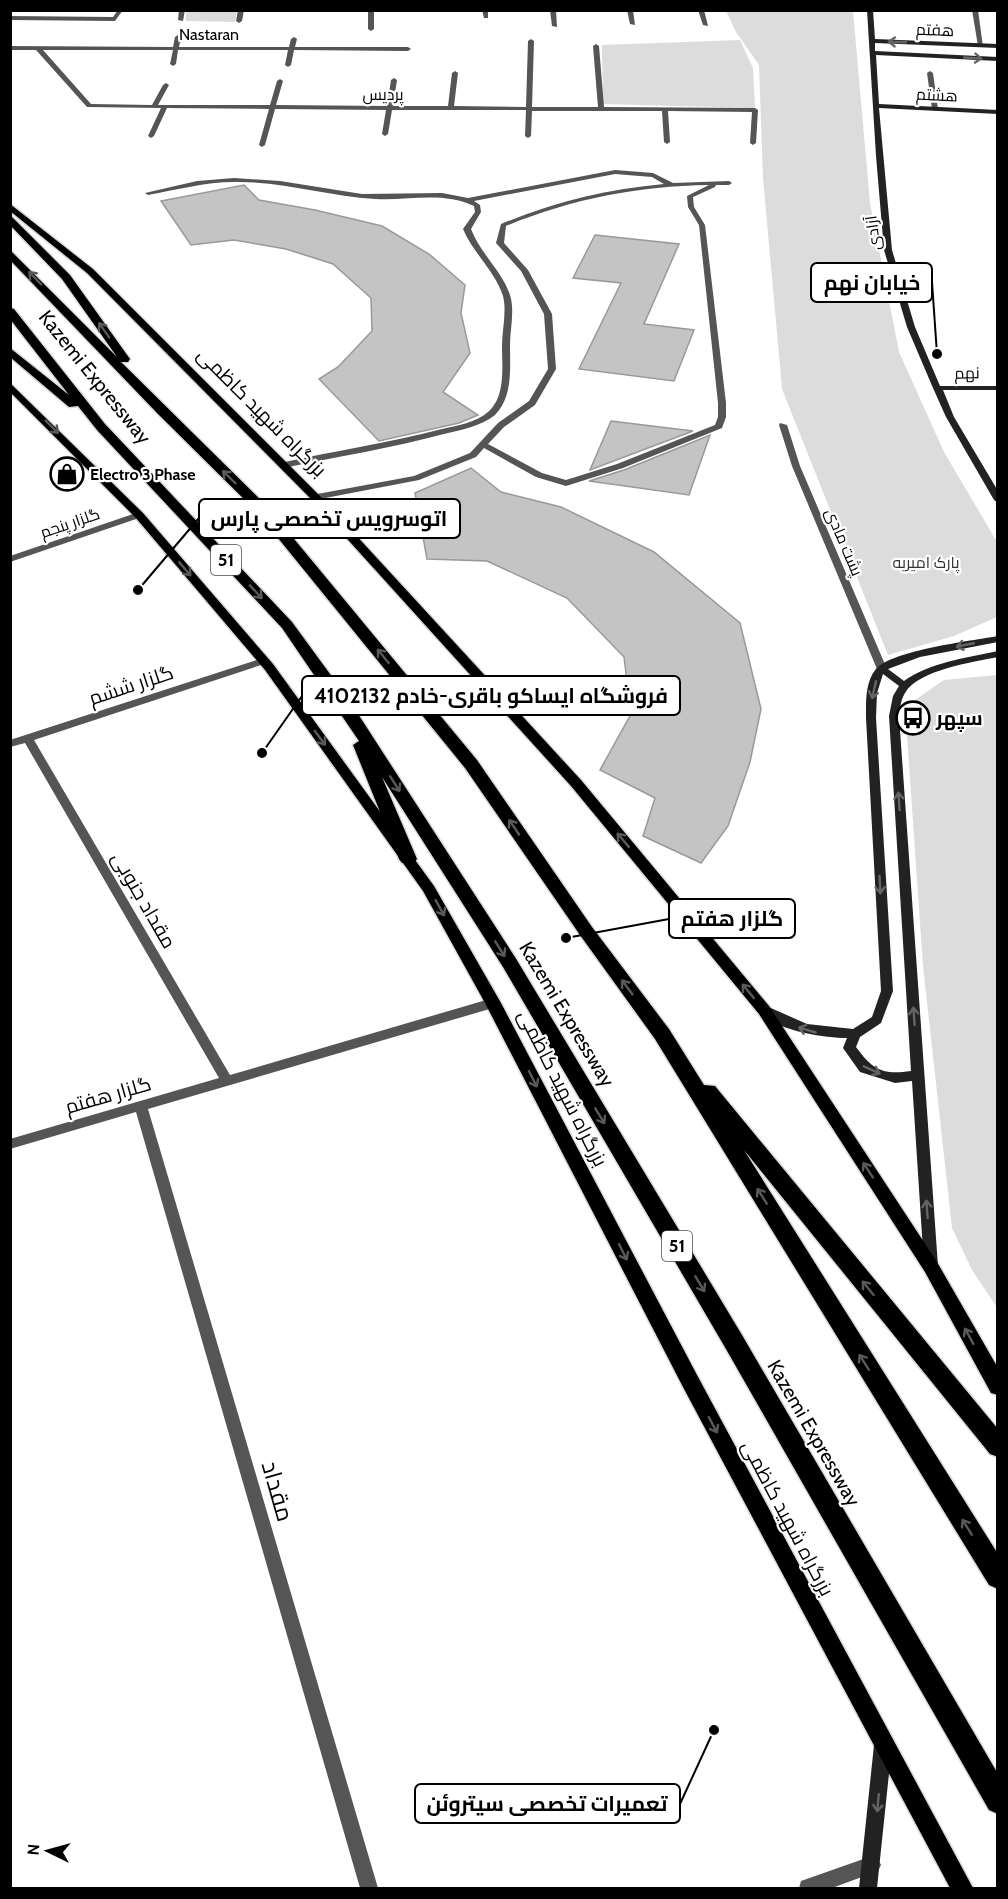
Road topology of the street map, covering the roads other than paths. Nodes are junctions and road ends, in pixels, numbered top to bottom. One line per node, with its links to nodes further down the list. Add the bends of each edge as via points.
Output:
1 (25, 10): 12 (street)
2 (121, 10): 12 (street, via 115,19)
3 (182, 10): 13 (street)
4 (241, 10): 14 (street)
5 (371, 10): 18 (street)
6 (552, 10): 17 (street)
7 (630, 10): 15 (street)
8 (701, 10): 16 (street)
9 (870, 10): 24 (street, آزادی)
10 (975, 10): 26 (street)
11 (10, 18): 12 (street)
12 (20, 18)
13 (181, 20)
14 (239, 21)
15 (633, 24)
16 (706, 25)
17 (555, 26)
18 (371, 29)
19 (178, 37): 30 (street)
20 (409, 38): 32 (street)
21 (294, 39): 31 (street)
22 (10, 41): 29 (street)
23 (531, 41): 49 (street)
24 (872, 41): 26 (street, هفتم, one-way to 24); 33 (street, آزادی)
25 (596, 45): 50 (street)
26 (981, 46): 27 (street, هفتم)
27 (998, 46)
28 (37, 47): 29 (street, Nastaran); 30 (street, Nastaran, via 79,44); 43 (street, پردیس, via 88,105)
29 (14, 48)
30 (176, 48): 31 (street, Nastaran); 36 (street)
31 (292, 48): 32 (street, Nastaran); 37 (street)
32 (408, 49): 34 (street)
33 (873, 53): 35 (street, هفتم, one-way to 35); 45 (street, آزادی)
34 (407, 58)
35 (998, 59)
36 (173, 64)
37 (288, 65)
38 (455, 72): 48 (street)
39 (930, 73): 51 (street)
40 (394, 80): 47 (street)
41 (280, 81): 46 (street)
42 (166, 85): 43 (street)
43 (154, 106): 44 (street, پردیس)
44 (165, 106): 46 (street, پردیس); 55 (street)
45 (876, 106): 51 (street, هشتم); 69 (street, آزادی, via 888,250 911,327)
46 (273, 107): 47 (street, پردیس); 59 (street)
47 (388, 108): 48 (street, پردیس); 54 (street)
48 (451, 108): 49 (street, پردیس)
49 (530, 109): 50 (street, پردیس); 56 (street)
50 (600, 109): 52 (street, پردیس)
51 (935, 109): 53 (street, هشتم)
52 (665, 110): 57 (street); 58 (street, پردیس, via 755,110)
53 (998, 112)
54 (385, 134)
55 (151, 136)
56 (528, 136)
57 (667, 142)
58 (753, 143)
59 (262, 146)
60 (671, 184): 62 (street, via 653,175 615,172); 74 (street, via 607,191 536,210 503,225 500,243 524,270 548,314 552,369 532,403 501,425); 74 (street, via 729,183 690,196 691,207 702,225 722,403 719,426 566,483 539,475)
61 (148, 193): 62 (street, via 216,180 248,180 363,195 448,196)
62 (469, 200): 75 (street, via 477,205 478,212 467,229 471,241 494,268 507,297 506,388 492,414 484,420 440,432)
63 (10, 206): 75 (main road, بزرگراه شهید کاظمی, via 90,271)
64 (10, 218): 71 (highway, one-way to 64, via 66,277)
65 (10, 253): 71 (highway, Kazemi Expressway, one-way to 65)
66 (10, 311): 73 (highway, Kazemi Expressway / 51)
67 (10, 351): 73 (highway)
68 (10, 386): 78 (main road, بزرگراه شهید کاظمی, one-way to 78)
69 (937, 388): 70 (street, نهم); 77 (street, آزادی)
70 (998, 388)
71 (162, 411): 91 (highway, Kazemi Expressway, one-way to 71, via 471,764 261,508)
72 (783, 425): 83 (street, پشت مادی, via 796,466)
73 (101, 427): 85 (highway, Kazemi Expressway / 51, one-way to 85, via 287,625)
74 (483, 444): 76 (street, via 473,455 417,478)
75 (283, 465): 76 (main road, بزرگراه شهید کاظمی)
76 (315, 497): 90 (main road, بزرگراه شهید کاظمی, one-way to 76, via 576,783)
77 (998, 500)
78 (139, 515): 79 (street, گلزار پنجم); 82 (main road, بزرگراه شهید کاظمی, one-way to 82)
79 (10, 559)
80 (997, 638): 83 (street, one-way to 83, via 904,658)
81 (998, 657): 84 (street, via 956,663 916,677)
82 (263, 660): 86 (street, گلزار ششم); 88 (main road, بزرگراه شهید کاظمی, one-way to 88)
83 (882, 669): 84 (street); 92 (street, one-way to 92, via 872,689 871,718 887,990 877,1020)
84 (906, 686): 93 (street, one-way to 84, via 894,716 899,692)
85 (341, 699): 88 (highway); 102 (highway, Kazemi Expressway / 51, one-way to 102, via 515,973 734,1342)
86 (28, 738): 87 (street, گلزار ششم); 94 (street, مقداد جنوبی)
87 (10, 744)
88 (408, 859): 89 (main road, بزرگراه شهید کاظمی, one-way to 89)
89 (493, 1003): 94 (street, گلزار هفتم); 101 (main road, بزرگراه شهید کاظمی, one-way to 101)
90 (764, 1010): 92 (street, one-way to 90, via 820,1034 790,1025); 97 (main road, بزرگراه شهید کاظمی, one-way to 90)
91 (662, 1034): 99 (highway, one-way to 91); 100 (highway, Kazemi Expressway, one-way to 91)
92 (855, 1034): 93 (street, one-way to 93, via 849,1048 865,1069 895,1078)
93 (917, 1075): 97 (street, one-way to 93)
94 (226, 1081): 95 (street, گلزار هفتم)
95 (141, 1106): 96 (street, گلزار هفتم); 104 (street, مقداد)
96 (10, 1144)
97 (931, 1267): 98 (main road, بزرگراه شهید کاظمی, one-way to 97)
98 (998, 1388)
99 (998, 1447)
100 (998, 1577)
101 (883, 1745): 103 (street, one-way to 103); 107 (main road, بزرگراه شهید کاظمی)
102 (998, 1801)
103 (872, 1865): 105 (street); 106 (street)
104 (369, 1888)
105 (808, 1888)
106 (868, 1888)
107 (962, 1888)

